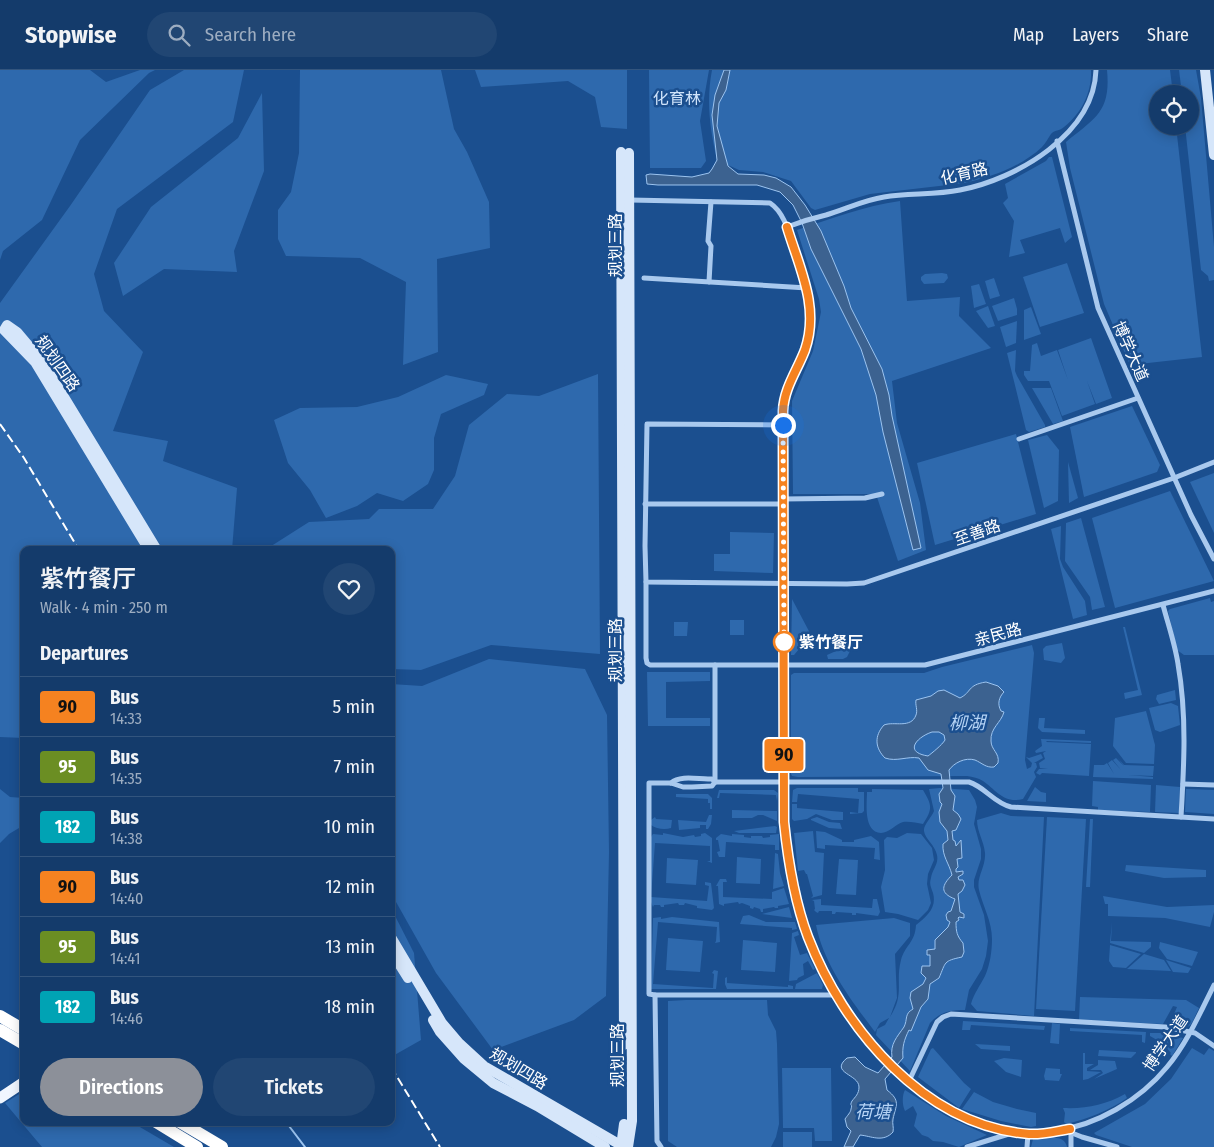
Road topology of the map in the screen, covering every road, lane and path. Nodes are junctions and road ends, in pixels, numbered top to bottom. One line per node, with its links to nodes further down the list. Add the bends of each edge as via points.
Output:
1 (1096, 70): 3 (street, 化育路, via 1086,108)
2 (1205, 70): 4 (main road)
3 (1057, 141): 7 (street, 化育路, via 1036,159 988,183 960,190 885,197); 11 (street, 博学大道, via 1098,308)
4 (1214, 155)
5 (630, 200): 6 (street); 23 (main road, 规划三路); 23 (main road, 规划三路, via 625,153)
6 (710, 202): 7 (street, via 770,203); 9 (street)
7 (787, 227): 10 (street)
8 (644, 278): 9 (street)
9 (709, 282): 10 (street)
10 (807, 288): 12 (street, via 811,309 809,336 783,400)
11 (1138, 398): 13 (street); 15 (street, 博学大道)
12 (783, 425): 17 (street); 18 (street, via 647,424)
13 (1019, 439)
14 (1214, 462): 15 (street, 至善路)
15 (1174, 478): 21 (street, 博学大道); 24 (street, 至善路, via 864,583)
16 (882, 494): 17 (street, via 865,498)
17 (783, 501): 18 (street); 24 (street)
18 (645, 504): 22 (street)
19 (148, 546): 20 (main road, 规划四路, via 35,362 4,330 7,325 44,364)
20 (154, 546)
21 (1214, 559)
22 (646, 582): 24 (street, 至善路); 27 (street, 亲民路, via 647,663)
23 (626, 583): 46 (main road, 规划三路); 60 (main road, 规划三路, via 632,1121)
24 (784, 584): 28 (street)
25 (1214, 591): 26 (street, 亲民路)
26 (1162, 605): 28 (street, 亲民路, via 926,665); 32 (street, via 1178,664 1185,750)
27 (715, 665): 28 (street, 亲民路); 29 (street)
28 (784, 666): 30 (street)
29 (715, 782): 30 (street); 31 (street, via 712,786 700,787); 31 (street, via 712,779 681,779)
30 (784, 782): 34 (street, via 969,782 1011,807); 40 (street, via 784,822 798,903 808,938)
31 (671, 784): 39 (street, via 649,783 648,991)
32 (1183, 784): 33 (street); 34 (street)
33 (1214, 785)
34 (1181, 817): 35 (street)
35 (1214, 819)
36 (395, 943): 60 (main road, 规划四路, via 442,1023 484,1066)
37 (395, 958): 59 (main road, 规划四路, via 440,1032 464,1060 493,1083)
38 (1214, 985): 44 (street, 博学大道)
39 (655, 995): 40 (street); 61 (street, via 657,1141)
40 (837, 995): 48 (street, via 876,1050)
41 (0, 1016): 42 (highway)
42 (20, 1028)
43 (0, 1030): 45 (highway)
44 (1191, 1032): 47 (street); 48 (street, via 1148,1026 951,1014 937,1022); 54 (street, 博学大道, via 1167,1067 1138,1095)
45 (20, 1042)
46 (624, 1045)
47 (1214, 1046)
48 (909, 1081): 55 (street, via 939,1104 964,1117)
49 (20, 1085): 50 (main road)
50 (0, 1098)
51 (624, 1124): 60 (main road)
52 (163, 1126): 57 (highway)
53 (187, 1126): 58 (highway)
54 (1071, 1131): 56 (street); 64 (street); 65 (street, via 1082,1138)
55 (1015, 1132): 56 (street); 62 (street)
56 (1028, 1134): 63 (street)
57 (197, 1147)
58 (222, 1147)
59 (605, 1147)
60 (624, 1147)
61 (661, 1147)
62 (967, 1147)
63 (1027, 1147)
64 (1071, 1147)
65 (1117, 1147)

